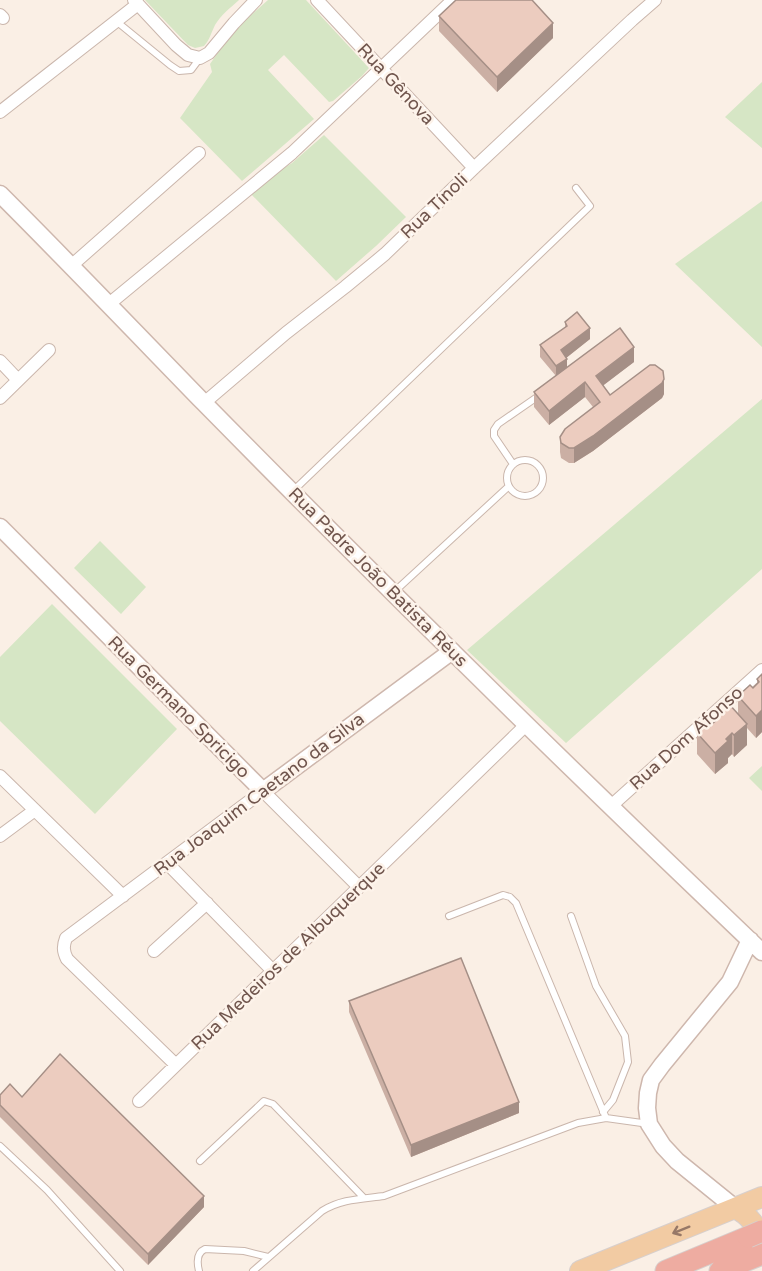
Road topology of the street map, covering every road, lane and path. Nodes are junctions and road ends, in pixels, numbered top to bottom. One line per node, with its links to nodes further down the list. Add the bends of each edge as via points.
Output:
1 (256, 0): 7 (street, via 209,53)
2 (317, 0): 8 (street, Rua Gênova)
3 (453, 0): 8 (street)
4 (655, 0): 11 (street, Rua Tínoli)
5 (136, 2): 6 (street); 7 (street, via 176,45 188,55)
6 (116, 21): 7 (lane, via 179,71 191,70); 9 (street)
7 (200, 58)
8 (381, 68): 11 (street, Rua Gênova); 15 (street, via 292,153)
9 (0, 112)
10 (199, 153): 14 (street)
11 (474, 168): 21 (street, Rua Tínoli, via 378,260)
12 (576, 188): 24 (lane, via 590,206)
13 (0, 194): 14 (main road, Rua Padre João Batista Réus)
14 (71, 266): 15 (main road, Rua Padre João Batista Réus)
15 (109, 304): 21 (main road, Rua Padre João Batista Réus)
16 (49, 350): 18 (street)
17 (0, 361): 18 (street)
18 (18, 380): 20 (street)
19 (542, 393): 22 (lane, via 494,430)
20 (0, 398)
21 (204, 403): 24 (main road, Rua Padre João Batista Réus)
22 (513, 464): 23 (lane, via 506,475); 23 (lane, via 535,462 542,471 543,482 538,492 528,497 516,495)
23 (508, 487): 26 (lane)
24 (292, 491): 26 (main road, Rua Padre João Batista Réus)
25 (0, 527): 31 (main road, Rua Germano Spricigo)
26 (394, 593): 27 (main road, Rua Padre João Batista Réus)
27 (452, 651): 29 (main road, Rua Padre João Batista Réus); 31 (main road, Rua Joaquim Caetano da Silva)
28 (762, 670): 32 (street, Rua Dom Afonso)
29 (526, 725): 32 (main road, Rua Padre João Batista Réus); 36 (street, Rua Medeiros de Albuquerque)
30 (0, 776): 33 (street)
31 (263, 791): 35 (street, Rua Joaquim Caetano da Silva); 36 (street, Rua Germano Spricigo)
32 (611, 806): 42 (main road, Rua Padre João Batista Réus)
33 (35, 810): 34 (street); 37 (street)
34 (0, 836)
35 (167, 863): 37 (street, Rua Joaquim Caetano da Silva); 38 (street)
36 (359, 887): 44 (street, Rua Medeiros de Albuquerque)
37 (123, 896): 41 (street, Rua Joaquim Caetano da Silva)
38 (207, 903): 43 (street); 44 (street)
39 (449, 916): 47 (lane, via 502,895 516,903)
40 (572, 916): 47 (lane, via 596,986 625,1036 628,1062)
41 (66, 938): 45 (street, Rua Medeiros de Albuquerque, via 63,945 67,959)
42 (756, 946): 48 (main road, via 651,1080)
43 (154, 951)
44 (273, 971): 45 (street, Rua Medeiros de Albuquerque)
45 (176, 1065): 46 (street)
46 (139, 1101)
47 (605, 1115): 48 (lane); 52 (lane, via 384,1196)
48 (649, 1124): 53 (main road, via 678,1161)
49 (0, 1146): 56 (lane, via 47,1190)
50 (200, 1161): 52 (lane, via 264,1101 273,1104)
51 (762, 1197): 53 (main road)
52 (364, 1198): 55 (lane, via 334,1204 322,1211)
53 (735, 1208): 54 (main road, via 753,1221); 59 (main road, one-way to 59)
54 (758, 1244): 60 (highway); 61 (highway)
55 (268, 1257): 57 (lane, via 205,1249 198,1257); 58 (lane)
56 (120, 1271)
57 (199, 1271)
58 (253, 1271)
59 (580, 1271)
60 (666, 1271)
61 (720, 1271)

